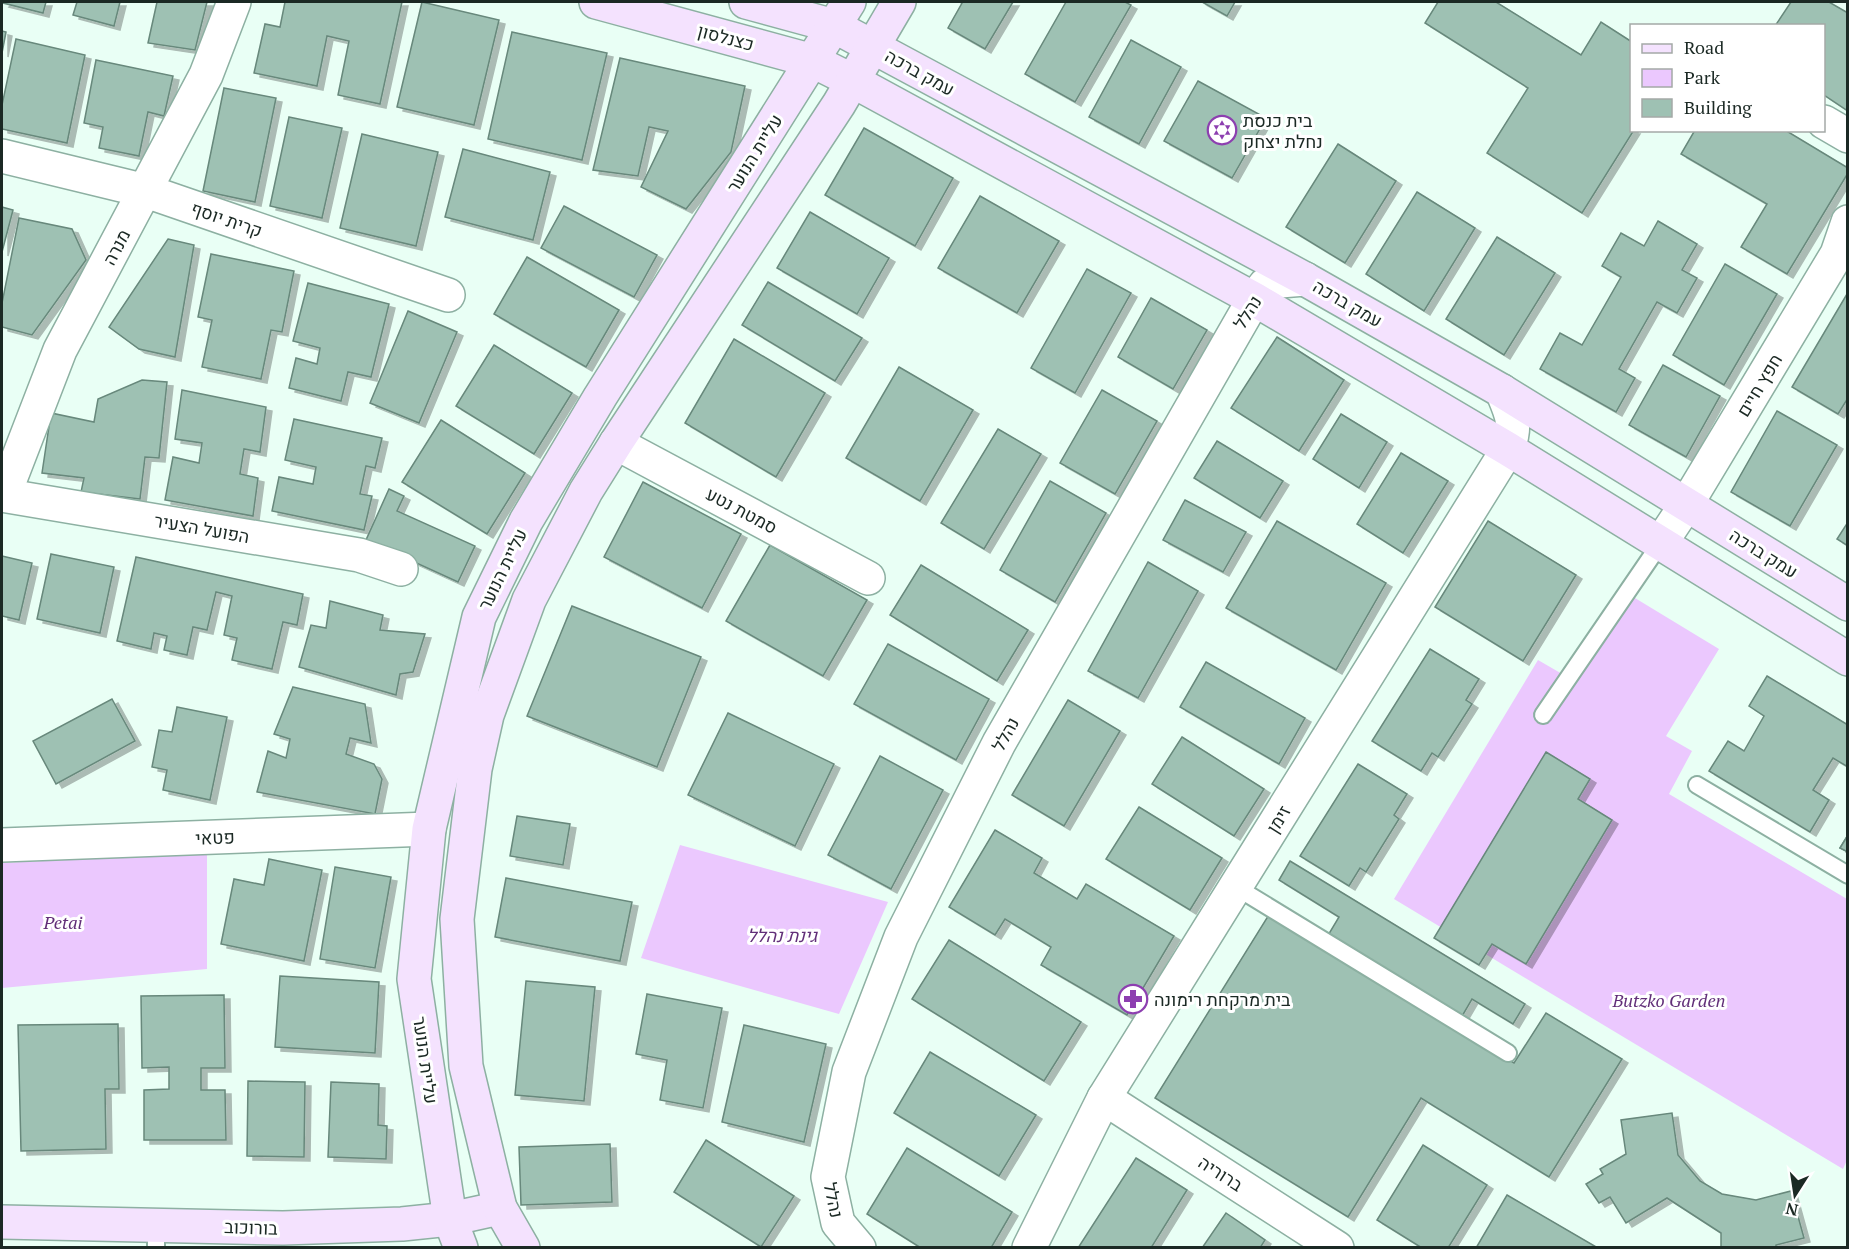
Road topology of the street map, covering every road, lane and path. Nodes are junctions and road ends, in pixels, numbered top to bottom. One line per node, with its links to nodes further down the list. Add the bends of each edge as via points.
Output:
1 (234, 2): 12 (street, מנרה, via 206,75)
2 (596, 2): 7 (street, כצנלסון)
3 (746, 2): 5 (street)
4 (899, 2): 6 (street, עליית הנוער)
5 (841, 14): 6 (street, עמק ברכה); 7 (street, עליית הנוער)
6 (873, 46): 8 (street, עליית הנוער); 14 (street, עמק ברכה)
7 (813, 61): 8 (street, כצנלסון); 29 (street, עליית הנוער, via 526,521 479,617)
8 (853, 81): 16 (street); 18 (street, עליית הנוער)
9 (1825, 123): 10 (street)
10 (1848, 136)
11 (2, 156): 12 (street, קרית יוסף)
12 (146, 191): 15 (street, קרית יוסף); 20 (street, מנרה, via 60,350)
13 (1848, 222): 21 (street, חפץ חיים, via 1838,254)
14 (1305, 279): 16 (street, נהלל, via 1265,285); 17 (street, עמק ברכה)
15 (448, 295)
16 (1254, 299): 19 (street); 40 (street, נהלל, via 999,743 901,937 849,1072 828,1177 838,1223)
17 (1502, 391): 19 (street, זימן, via 1513,417); 21 (street, עמק ברכה)
18 (616, 443): 24 (street, סמטת נטע); 35 (street, עליית הנוער, via 529,600 487,715 475,769 457,919 466,1066)
19 (1508, 450): 22 (street); 32 (street, זימן)
20 (3, 495): 23 (street, הפועל הצעיר, via 359,555)
21 (1686, 505): 22 (street, חפץ חיים); 25 (street, עמק ברכה)
22 (1660, 544): 26 (street); 27 (lane)
23 (400, 569)
24 (868, 578)
25 (1848, 604)
26 (1848, 659)
27 (1544, 715)
28 (1697, 785): 31 (lane)
29 (429, 829): 30 (street, פטאי); 37 (street, עליית הנוער, via 414,979)
30 (2, 845)
31 (1848, 875)
32 (1236, 887): 33 (lane); 34 (street, זימן)
33 (1508, 1053)
34 (1104, 1098): 41 (street, זימן); 42 (street, ברוריה)
35 (500, 1208): 37 (street, בורוכוב); 39 (street, עליית הנוער)
36 (2, 1222): 38 (street, בורוכוב)
37 (455, 1233): 38 (street, בורוכוב, via 402,1224)
38 (156, 1236)
39 (523, 1248)
40 (859, 1248)
41 (1029, 1248)
42 (1337, 1248)

